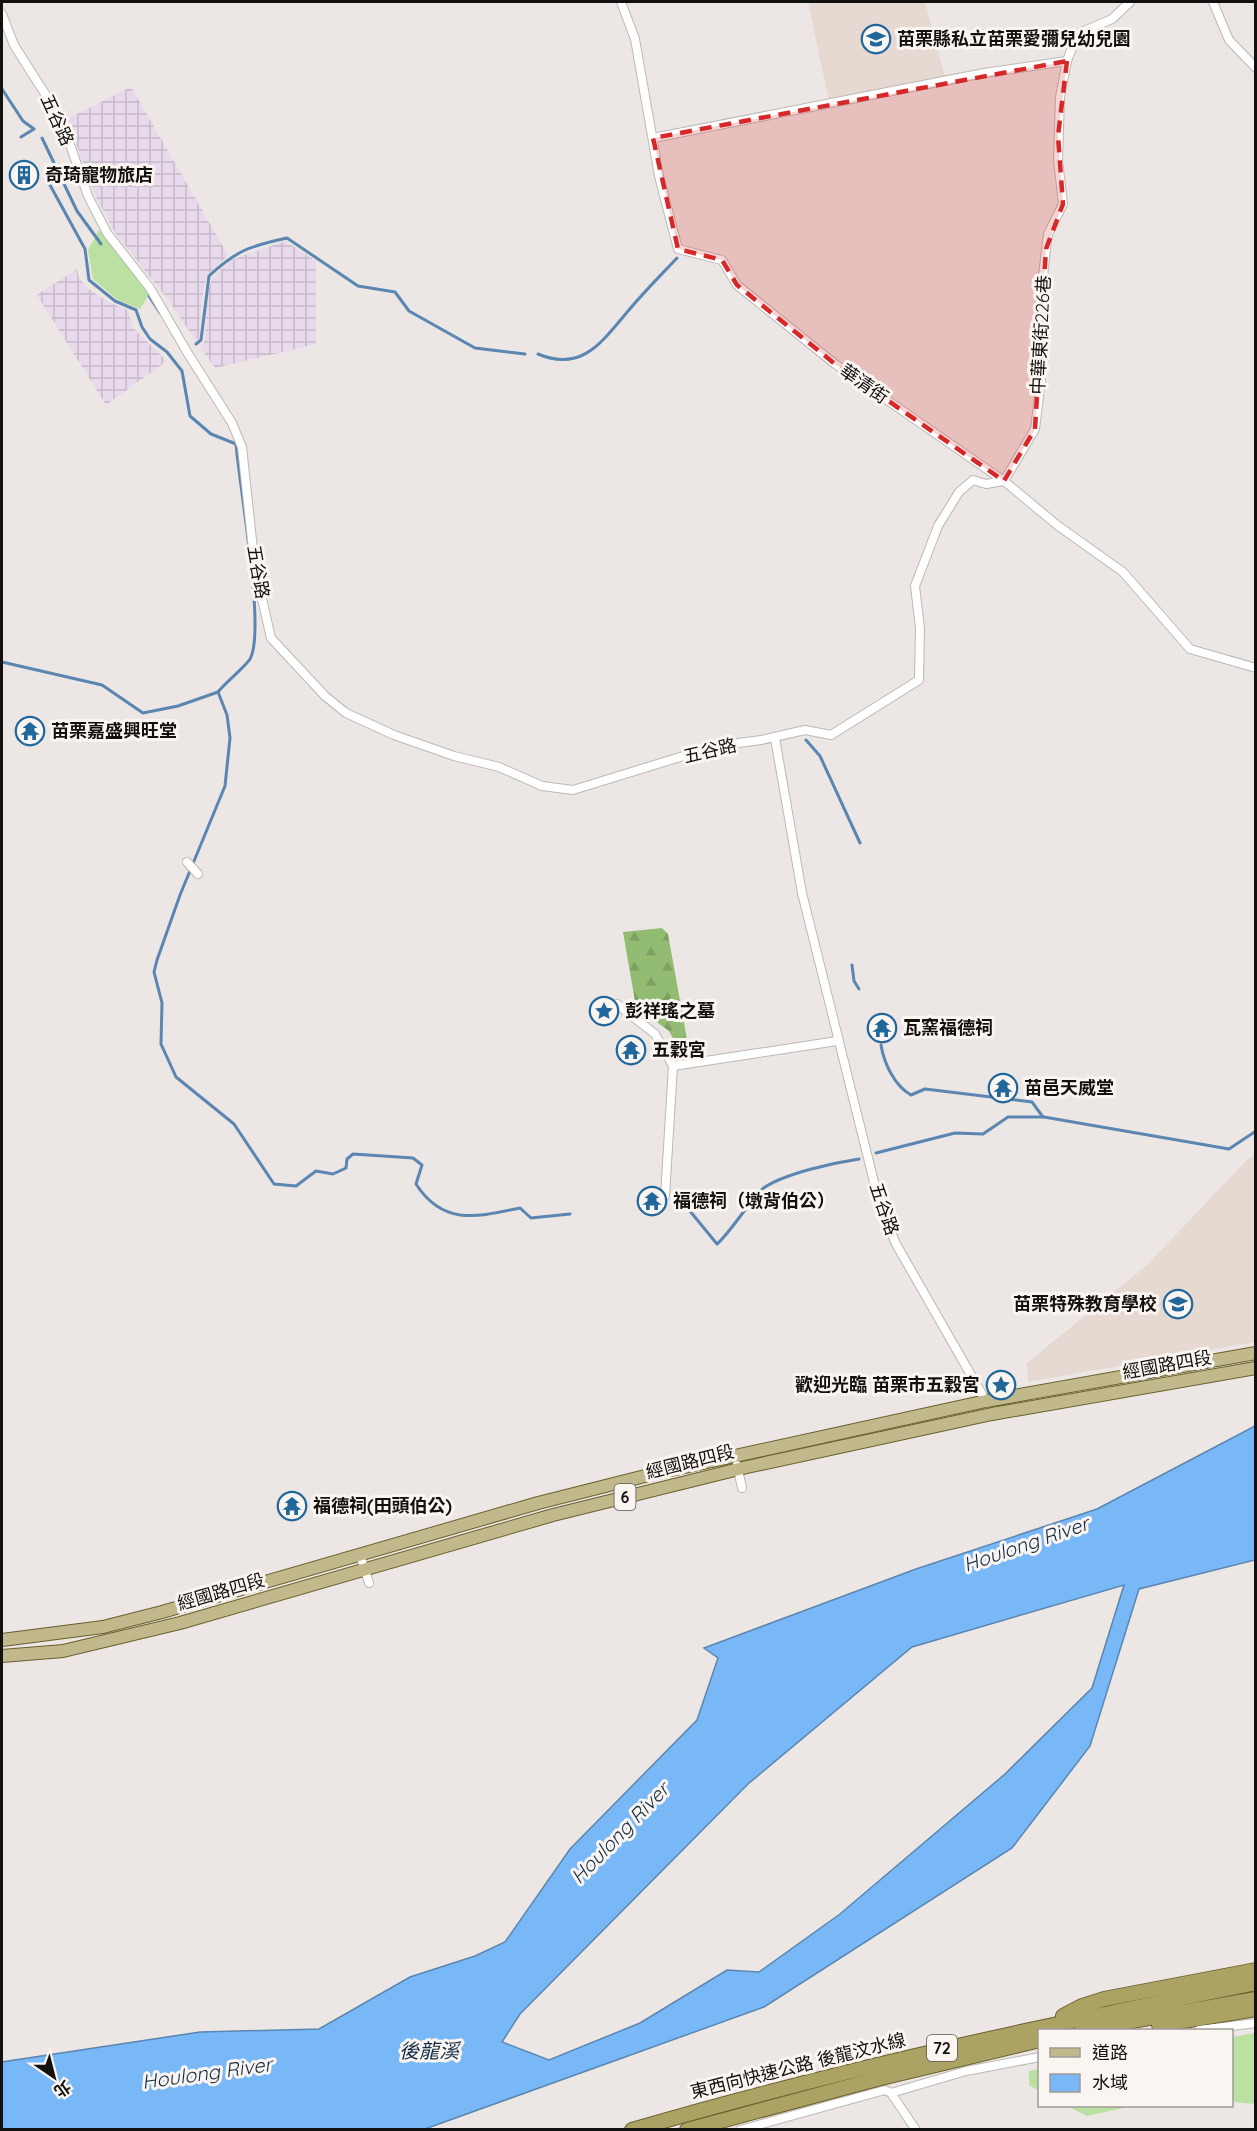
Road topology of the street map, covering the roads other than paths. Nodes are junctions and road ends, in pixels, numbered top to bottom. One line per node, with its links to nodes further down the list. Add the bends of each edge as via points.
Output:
1 (621, 2): 7 (street, 華清街, via 635,39)
2 (1130, 2): 5 (street, 中華東街226巷, via 1112,19 1077,34)
3 (1213, 2): 6 (street, via 1229,40)
4 (2, 14): 10 (street, 五谷路, via 14,45 61,119 88,196 107,233 150,288 232,423 242,447 255,568 271,638 325,696 346,713 394,735 499,767 542,786 573,790 716,746)
5 (1067, 61): 7 (street, via 984,73); 8 (street, 中華東街226巷, via 1058,136 1063,204 1048,234 1046,249 1037,330 1041,380 1035,429)
6 (1256, 68)
7 (653, 138): 8 (street, 華清街, via 678,249 722,260 737,285 835,364)
8 (1004, 481): 9 (street, 華清街, via 1123,572 1190,649); 10 (street, 五谷路, via 986,484 973,480 959,492 930,542 915,586 920,628 919,680 831,735 805,730)
9 (1256, 668)
10 (775, 738): 14 (street, 五谷路, via 802,893)
11 (187, 862): 12 (street)
12 (198, 874)
13 (617, 1004): 15 (street, via 655,1034)
14 (837, 1041): 15 (street); 19 (street, 五谷路, via 880,1206 896,1244)
15 (673, 1066): 16 (street)
16 (664, 1196)
17 (1256, 1353): 19 (main road, 經國路四段 / 6)
18 (1256, 1368): 20 (main road, 經國路四段 / 6)
19 (986, 1401): 20 (street, 五谷路); 21 (main road, 經國路四段 / 6)
20 (992, 1414): 22 (main road, 經國路四段 / 6)
21 (734, 1456): 22 (street); 24 (main road, 經國路四段 / 6, via 538,1503)
22 (738, 1469): 23 (street); 25 (main road, 經國路四段 / 6, via 553,1515)
23 (742, 1488)
24 (360, 1555): 25 (street); 27 (main road, 經國路四段 / 6, via 103,1627)
25 (363, 1569): 26 (street); 28 (main road, 經國路四段 / 6, via 180,1623 63,1651)
26 (369, 1583)
27 (2, 1640)
28 (2, 1656)
29 (1256, 1970): 33 (highway, via 1104,1999)
30 (1256, 1983): 33 (highway, 東西向快速公路 後龍汶水線 / 72)
31 (1256, 1999): 35 (highway)
32 (1256, 2009): 36 (highway)
33 (1052, 2023): 41 (highway, 東西向快速公路 後龍汶水線 / 72, via 756,2093)
34 (1256, 2023): 37 (street)
35 (1090, 2029)
36 (1140, 2029)
37 (1213, 2029)
38 (1038, 2040): 42 (highway, 東西向快速公路 後龍汶水線 / 72)
39 (1038, 2057): 40 (street)
40 (891, 2093): 43 (street, via 885,2090); 44 (street)
41 (632, 2130)
42 (687, 2130)
43 (740, 2130)
44 (916, 2130)

